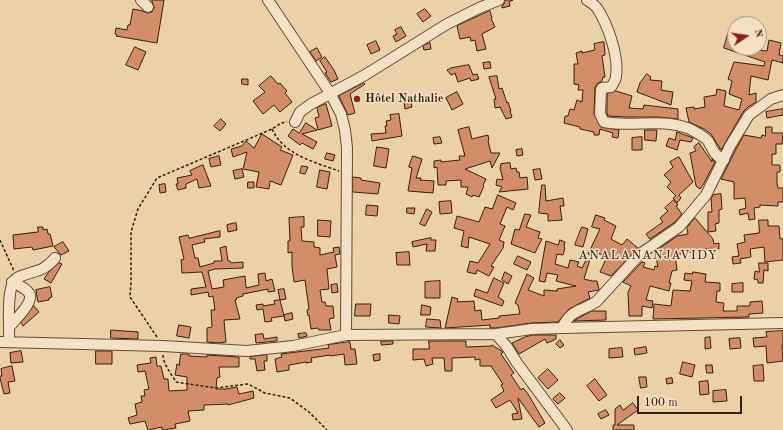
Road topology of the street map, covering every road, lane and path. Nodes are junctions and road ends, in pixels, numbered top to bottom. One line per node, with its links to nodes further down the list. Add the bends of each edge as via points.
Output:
1 (268, 0): 4 (street)
2 (499, 0): 4 (street, via 447,24 365,75)
3 (587, 0): 8 (street, via 599,13 616,59 616,78 611,87 601,90 600,114 604,122 617,125 644,122 671,124 690,129 707,140 717,157)
4 (330, 93): 6 (street, via 300,112); 9 (street, via 341,114 345,130)
5 (783, 95): 8 (street, via 771,99 749,115)
6 (295, 122): 7 (path, via 281,123)
7 (272, 129): 9 (path, via 284,147 299,157); 19 (path, via 157,178 138,209 131,232 130,297)
8 (724, 160): 15 (street, via 706,195 679,227 640,254 596,302 572,313)
9 (346, 174): 17 (street)
10 (0, 240): 12 (path)
11 (55, 258): 12 (street, via 39,271)
12 (15, 280): 14 (street, via 10,290); 14 (street, via 27,291 30,302)
13 (783, 323): 15 (street)
14 (10, 326): 18 (street)
15 (562, 328): 16 (street)
16 (496, 334): 17 (street); 21 (street)
17 (346, 335): 19 (street, via 293,346 247,351)
18 (5, 342): 19 (street)
19 (163, 346): 20 (path, via 163,363 176,382 216,388 248,384 265,393 290,398)
20 (326, 430)
21 (567, 430)

